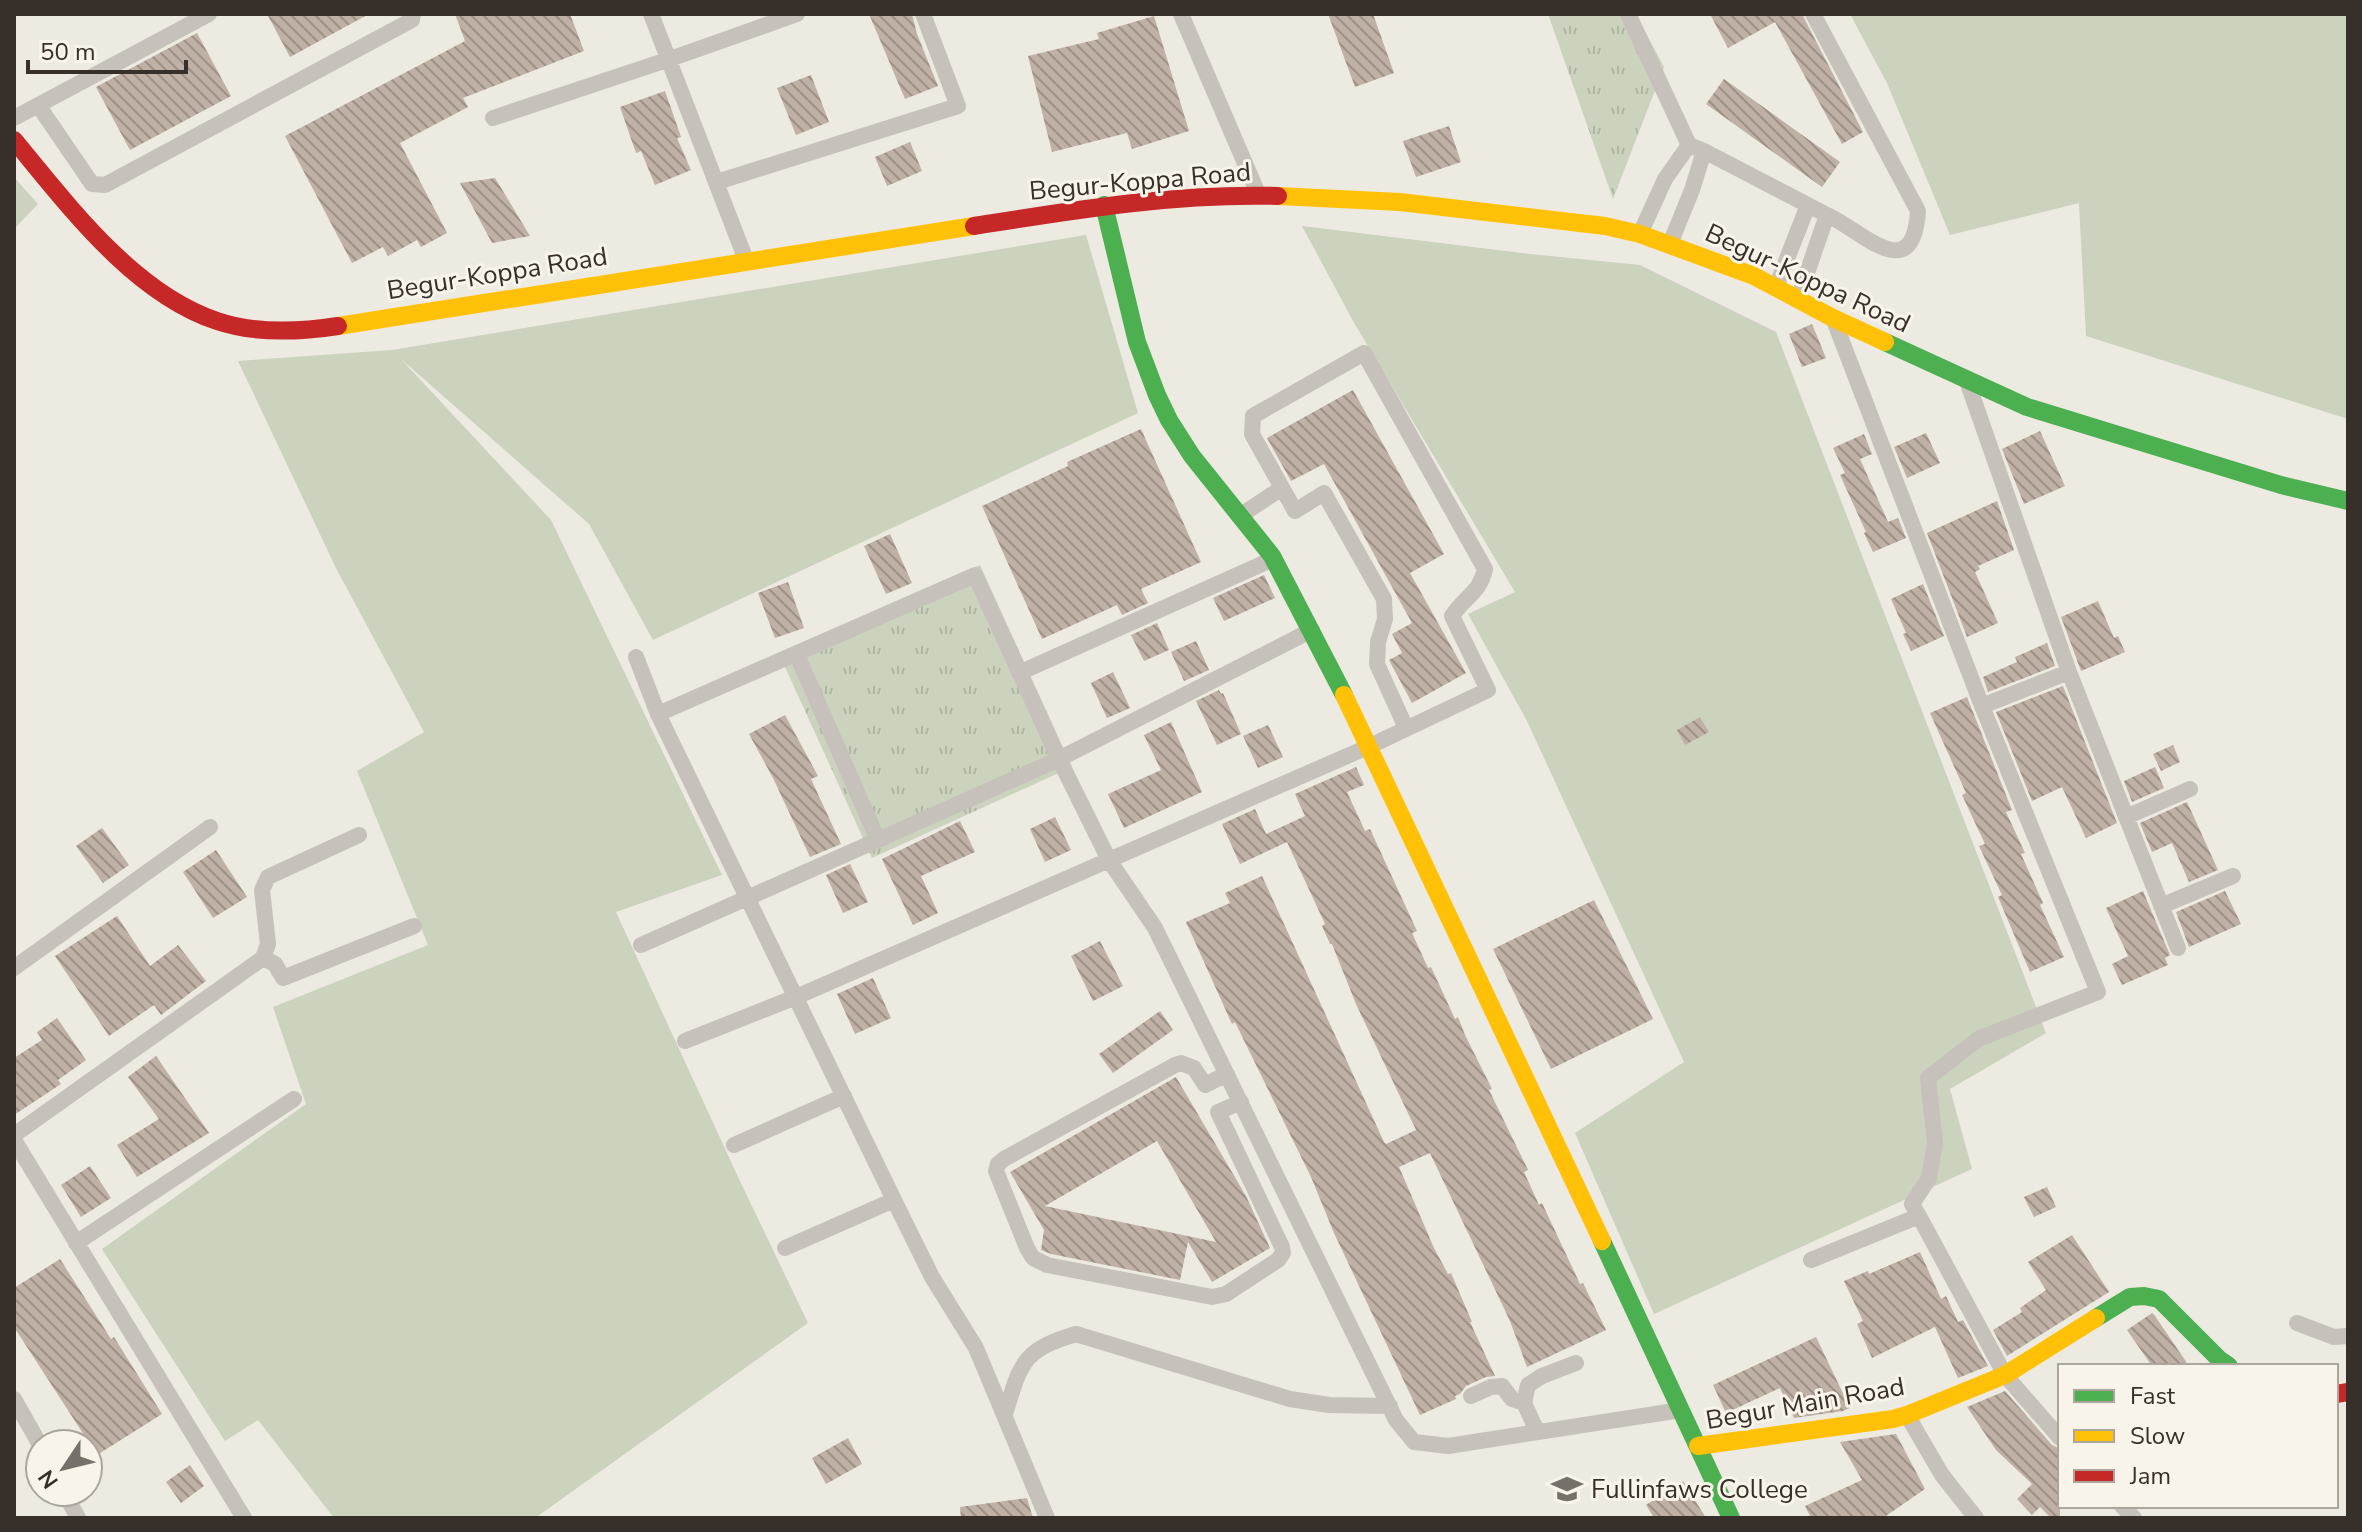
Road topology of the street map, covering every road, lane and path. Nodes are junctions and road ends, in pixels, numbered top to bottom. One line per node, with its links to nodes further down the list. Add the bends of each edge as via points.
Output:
1 (209, 14): 10 (street)
2 (413, 14): 10 (street, via 412,20 105,185 92,184)
3 (651, 14): 9 (street)
4 (797, 14): 9 (street)
5 (923, 14): 15 (street, via 958,106)
6 (1181, 14): 16 (street)
7 (1628, 14): 14 (street)
8 (1813, 14): 19 (street, via 1918,211 1917,231 1909,246 1883,249)
9 (670, 59): 12 (street); 15 (street)
10 (38, 105): 11 (street)
11 (14, 118)
12 (493, 118)
13 (14, 140): 22 (main road, Begur-Koppa Road, via 83,220 143,278 191,310 250,329 332,327)
14 (1696, 148): 18 (street); 20 (street, via 1665,179); 21 (street, via 1692,190)
15 (717, 182): 22 (street)
16 (1259, 196): 17 (main road, Begur-Koppa Road); 20 (main road, Begur-Koppa Road, via 1400,202)
17 (1104, 205): 22 (main road, Begur-Koppa Road); 29 (main road, via 1125,299 1169,421)
18 (1808, 205): 19 (street); 23 (street)
19 (1827, 215): 24 (street)
20 (1640, 234): 21 (main road, Begur-Koppa Road)
21 (1670, 244): 23 (main road, Begur-Koppa Road)
22 (746, 260)
23 (1776, 287): 24 (main road, Begur-Koppa Road)
24 (1798, 299): 25 (main road, Begur-Koppa Road)
25 (1833, 318): 26 (main road, Begur-Koppa Road); 36 (street)
26 (1967, 381): 28 (main road, Begur-Koppa Road, via 2027,407); 34 (street)
27 (1282, 488): 29 (street); 38 (street, via 1295,511 1324,493 1384,599 1377,664); 38 (street, via 1252,434 1253,416 1364,353 1485,569 1482,585 1452,616 1488,690)
28 (2348, 501)
29 (1241, 515): 30 (main road)
30 (1273, 559): 31 (main road); 35 (street)
31 (1312, 630): 39 (main road); 40 (street)
32 (797, 655): 35 (street, via 975,575); 37 (street); 45 (street)
33 (636, 657): 37 (street)
34 (2069, 672): 36 (street); 42 (street)
35 (1019, 673): 40 (street)
36 (1982, 706): 66 (street, via 2098,992 1978,1039 1928,1078 1935,1143 1929,1178 1912,1204)
37 (658, 714): 48 (street)
38 (1406, 728): 39 (street)
39 (1370, 746): 46 (street); 79 (main road)
40 (1059, 759): 45 (street); 46 (street)
41 (2190, 789): 42 (street)
42 (2126, 817): 49 (street)
43 (210, 827): 54 (street)
44 (359, 835): 53 (street, via 268,877 262,890 268,944)
45 (878, 840): 48 (street)
46 (1109, 860): 55 (street); 57 (street, via 1155,928)
47 (2233, 876): 49 (street)
48 (748, 899): 51 (street); 55 (street)
49 (2161, 906): 52 (street)
50 (414, 926): 53 (street, via 283,978 275,964)
51 (641, 945)
52 (2178, 948)
53 (263, 958): 63 (street)
54 (14, 968)
55 (796, 997): 56 (street); 59 (street)
56 (685, 1041)
57 (1227, 1074): 58 (street); 61 (street)
58 (1205, 1085): 62 (street); 62 (street, via 1194,1068 1175,1065 998,1164 996,1171 1033,1258 1212,1297 1226,1294 1278,1260 1282,1247)
59 (844, 1096): 64 (street); 65 (street)
60 (294, 1099): 67 (street)
61 (1241, 1102): 62 (street); 78 (street)
62 (1218, 1112)
63 (14, 1137): 67 (street)
64 (734, 1145)
65 (894, 1200): 68 (street); 80 (street, via 932,1277 976,1348)
66 (1919, 1216): 69 (street); 74 (street)
67 (76, 1243): 86 (street)
68 (785, 1248)
69 (1811, 1260)
70 (2297, 1323): 71 (street, via 2334,1337)
71 (2348, 1336)
72 (1576, 1363): 77 (street, via 1528,1385)
73 (2226, 1364): 74 (main road, Begur Main Road, via 2159,1299 2144,1296 2130,1297)
74 (2005, 1375): 81 (main road, Begur Main Road); 84 (street)
75 (1471, 1396): 77 (street, via 1502,1386 1512,1399)
76 (14, 1399): 82 (street)
77 (1524, 1403): 83 (street)
78 (1390, 1406): 80 (street, via 1290,1399 1076,1334 1047,1342 1024,1360); 83 (street, via 1414,1442 1448,1446)
79 (1681, 1410): 83 (street); 85 (main road)
80 (1005, 1414): 87 (street)
81 (1907, 1415): 85 (main road, Begur Main Road); 89 (street, via 1942,1475)
82 (30, 1428)
83 (1537, 1431)
84 (2058, 1436)
85 (1698, 1446): 88 (main road, Begur Main Road)
86 (238, 1516)
87 (1047, 1518)
88 (1731, 1518)
89 (1976, 1518)

